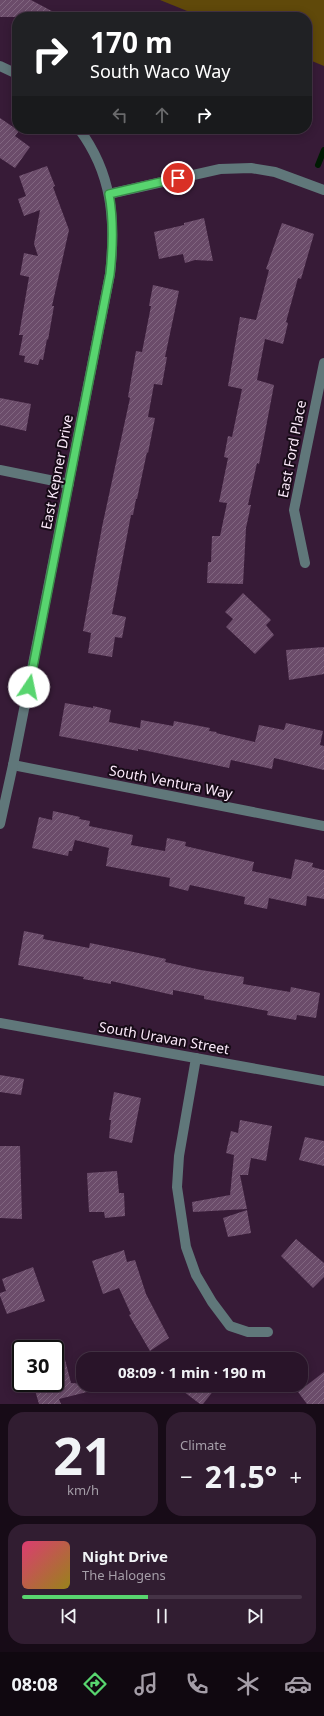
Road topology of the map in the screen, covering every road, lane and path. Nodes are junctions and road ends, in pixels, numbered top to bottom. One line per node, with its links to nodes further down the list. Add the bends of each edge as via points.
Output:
1 (0, 66): 2 (street)
2 (12, 72)
3 (82, 134): 5 (street, East Kepner Drive, via 98,162)
4 (324, 190): 5 (street, via 275,172 251,168 220,169)
5 (109, 194): 8 (street, East Kepner Drive, via 114,243 110,274)
6 (324, 363): 9 (street, East Ford Place, via 294,510)
7 (0, 470): 8 (street)
8 (69, 484): 10 (street, East Kepner Drive)
9 (305, 563)
10 (13, 765): 11 (street, East Kepner Drive); 12 (street, South Ventura Way)
11 (0, 824)
12 (324, 826)
13 (0, 1023): 14 (street, South Uravan Street)
14 (196, 1058): 15 (street, South Uravan Street); 16 (street, via 179,1156 177,1187 186,1247 196,1275 230,1326 248,1332)
15 (324, 1081)
16 (268, 1332)

